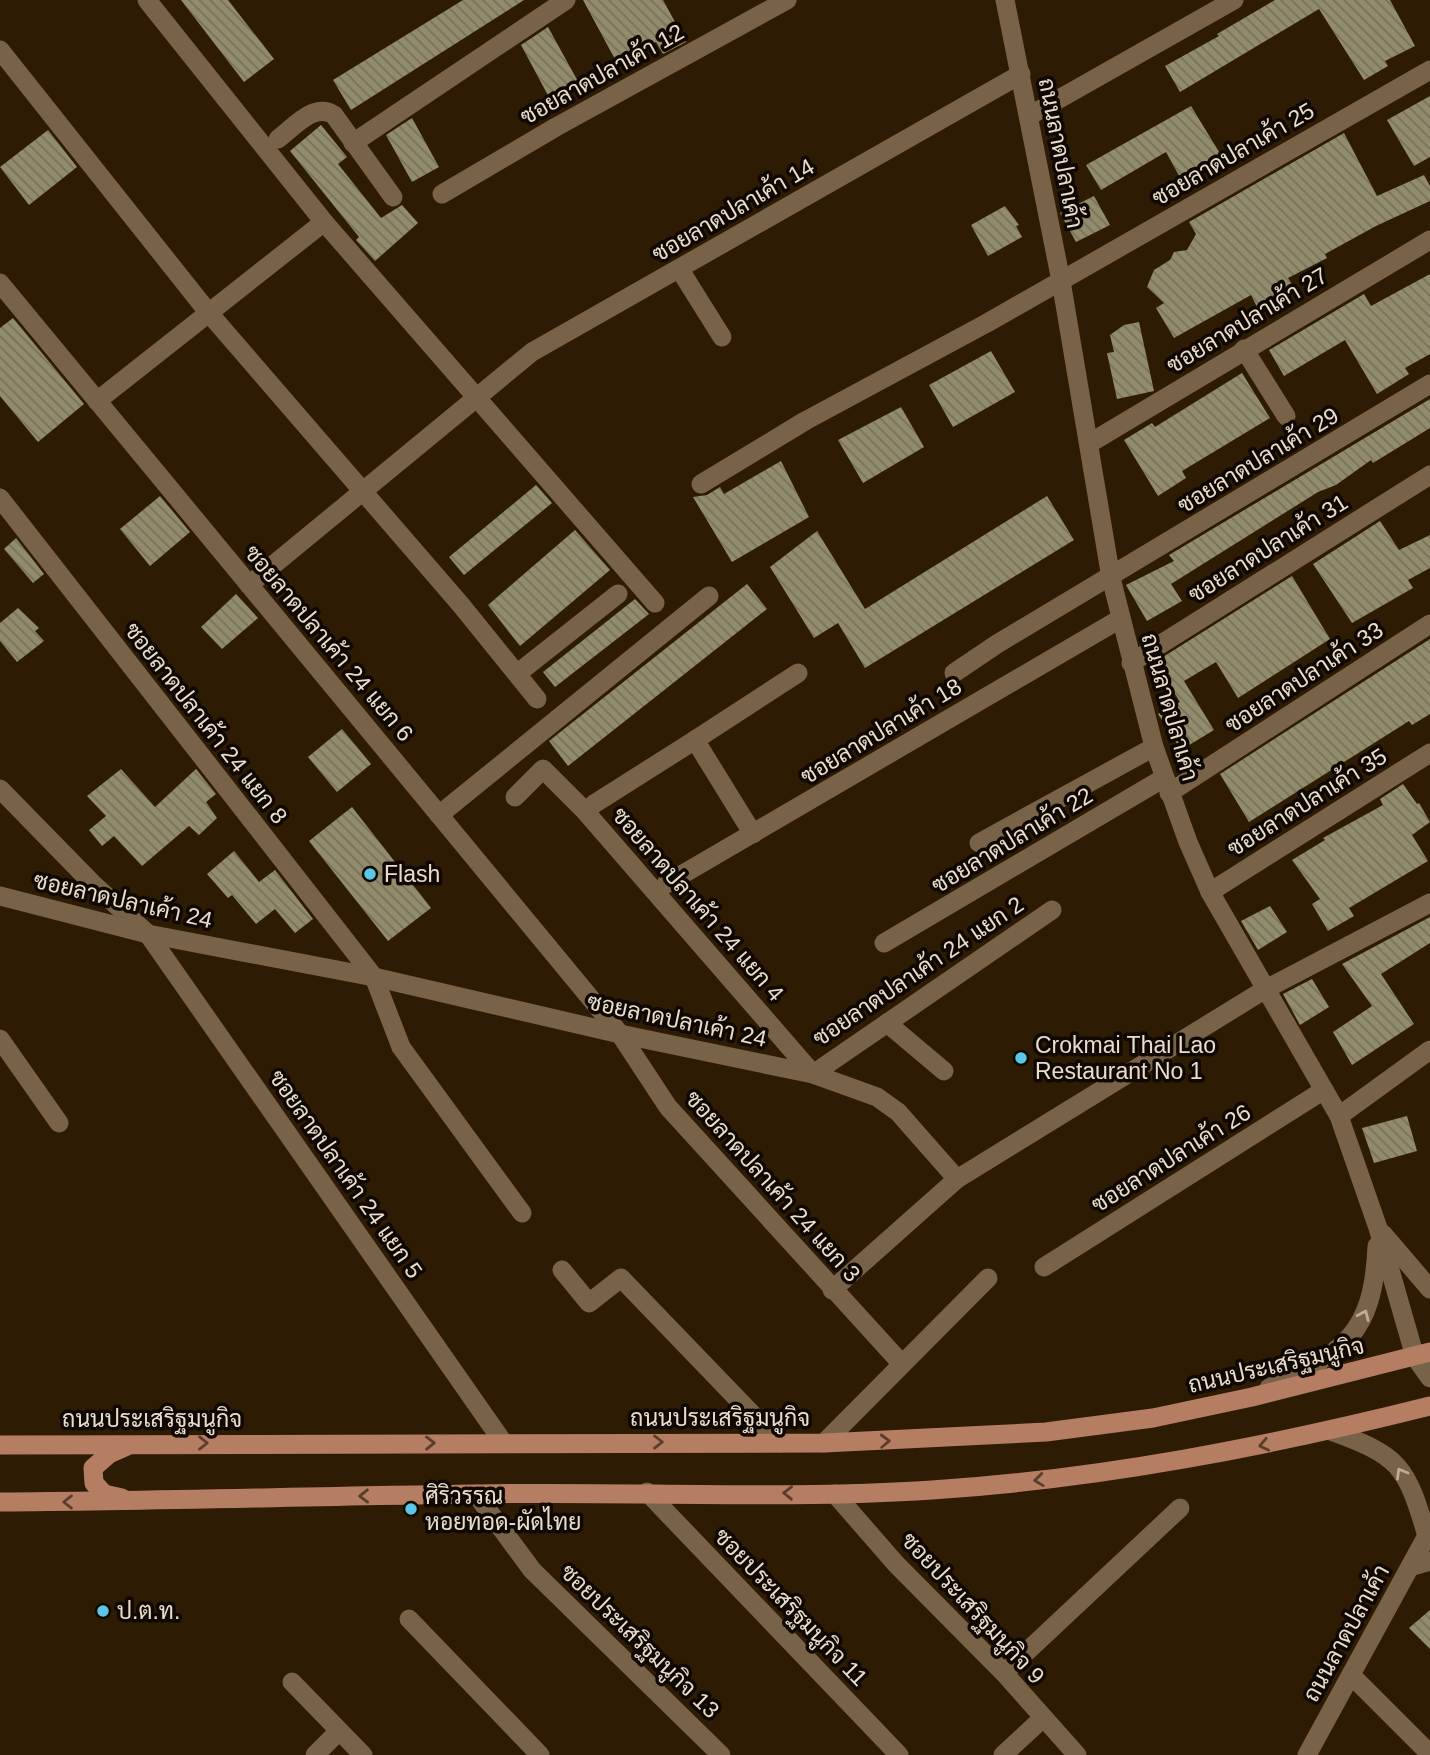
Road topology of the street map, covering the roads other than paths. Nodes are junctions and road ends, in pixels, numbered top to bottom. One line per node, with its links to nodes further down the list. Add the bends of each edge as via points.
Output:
1 (148, 0): 14 (street)
2 (566, 0): 11 (street)
3 (787, 0): 12 (street, ซอยลาดปลาเค้า 12)
4 (1005, 0): 8 (street, ถนนลาดปลาเค้า)
5 (1234, 0): 9 (street)
6 (0, 50): 19 (street)
7 (1430, 70): 17 (street, ซอยลาดปลาเค้า 25)
8 (1021, 74): 9 (street, ถนนลาดปลาเค้า); 16 (street, ซอยลาดปลาเค้า 14)
9 (1029, 117): 17 (street, ถนนลาดปลาเค้า)
10 (278, 139): 11 (street, via 321,110 334,114)
11 (353, 143): 13 (street)
12 (442, 194)
13 (393, 197)
14 (324, 222): 19 (street); 23 (street)
15 (1430, 240): 21 (street, ซอยลาดปลาเค้า 27)
16 (680, 270): 20 (street); 23 (street, ซอยลาดปลาเค้า 14, via 532,352)
17 (1061, 281): 26 (street, ถนนลาดปลาเค้า); 28 (street, ซอยลาดปลาเค้า 25, via 805,421)
18 (0, 283): 24 (street, ซอยลาดปลาเค้า 24 แยก 6)
19 (208, 313): 24 (street); 29 (street)
20 (722, 337)
21 (1244, 349): 25 (street); 26 (street, ซอยลาดปลาเค้า 27)
22 (1430, 384): 31 (street, ซอยลาดปลาเค้า 29)
23 (476, 398): 29 (street, ซอยลาดปลาเค้า 14); 35 (street)
24 (97, 401): 32 (street, ซอยลาดปลาเค้า 24 แยก 6)
25 (1286, 416)
26 (1090, 443): 31 (street, ถนนลาดปลาเค้า)
27 (1430, 475): 38 (street, ซอยลาดปลาเค้า 31)
28 (701, 484)
29 (362, 490): 32 (street, ซอยลาดปลาเค้า 14); 39 (street)
30 (0, 498): 60 (street, ซอยลาดปลาเค้า 24 แยก 8)
31 (1111, 578): 36 (street, ถนนลาดปลาเค้า); 41 (street, ซอยลาดปลาเค้า 29)
32 (249, 585): 50 (street, ซอยลาดปลาเค้า 24 แยก 6)
33 (618, 594): 39 (street)
34 (709, 596): 50 (street)
35 (655, 603)
36 (1120, 618): 38 (street, ถนนลาดปลาเค้า); 51 (street, ซอยลาดปลาเค้า 18)
37 (1430, 624): 46 (street, ซอยลาดปลาเค้า 33)
38 (1131, 663): 44 (street, ถนนลาดปลาเค้า)
39 (518, 673): 42 (street)
40 (798, 673): 43 (street)
41 (954, 673)
42 (537, 699)
43 (695, 740): 49 (street); 51 (street)
44 (1154, 747): 46 (street, ถนนลาดปลาเค้า); 52 (street)
45 (1430, 753): 54 (street, ซอยลาดปลาเค้า 35)
46 (1166, 786): 54 (street, ถนนลาดปลาเค้า); 59 (street, ซอยลาดปลาเค้า 22)
47 (0, 789): 58 (street, ซอยลาดปลาเค้า 24 แยก 5)
48 (515, 797): 67 (street, ซอยลาดปลาเค้า 24 แยก 4, via 544,769)
49 (594, 804)
50 (439, 815): 63 (street, ซอยลาดปลาเค้า 24 แยก 6)
51 (753, 834): 53 (street, ซอยลาดปลาเค้า 18)
52 (979, 843)
53 (666, 884)
54 (1210, 892): 61 (street, ถนนลาดปลาเค้า)
55 (0, 896): 58 (street, ซอยลาดปลาเค้า 24)
56 (1430, 903): 61 (street)
57 (1052, 909): 62 (street, ซอยลาดปลาเค้า 24 แยก 2)
58 (148, 934): 60 (street, ซอยลาดปลาเค้า 24); 85 (street, ซอยลาดปลาเค้า 24 แยก 5)
59 (884, 943)
60 (374, 977): 63 (street, ซอยลาดปลาเค้า 24); 72 (street, ซอยลาดปลาเค้า 24 แยก 8, via 401,1047)
61 (1264, 990): 68 (street, ถนนลาดปลาเค้า); 71 (street)
62 (887, 1023): 66 (street); 67 (street, ซอยลาดปลาเค้า 24 แยก 2)
63 (620, 1034): 67 (street, ซอยลาดปลาเค้า 24); 78 (street, ซอยลาดปลาเค้า 24 แยก 3, via 668,1107)
64 (0, 1039): 70 (street)
65 (1430, 1050): 69 (street)
66 (944, 1072)
67 (813, 1074): 71 (street, ซอยลาดปลาเค้า 24, via 877,1097 898,1112)
68 (1324, 1090): 69 (street, ถนนลาดปลาเค้า); 74 (street, ซอยลาดปลาเค้า 26)
69 (1339, 1116): 73 (street, ถนนลาดปลาเค้า)
70 (59, 1123)
71 (957, 1179): 78 (street)
72 (522, 1213)
73 (1378, 1228): 77 (street); 79 (street, ถนนลาดปลาเค้า); 82 (street, one-way to 73, via 1328,1359 1355,1331 1373,1291)
74 (1044, 1267)
75 (562, 1270): 87 (street, via 589,1303 621,1278)
76 (989, 1278): 80 (street)
77 (1429, 1287)
78 (832, 1290): 80 (street, ซอยลาดปลาเค้า 24 แยก 3)
79 (1422, 1355): 81 (street, ถนนลาดปลาเค้า); 82 (main road, ถนนประเสริฐมนูกิจ)
80 (901, 1363): 88 (street)
81 (1430, 1378)
82 (1252, 1397): 88 (main road, ถนนประเสริฐมนูกิจ, one-way to 82, via 1046,1432 1153,1418)
83 (1430, 1406): 84 (main road)
84 (1331, 1431): 92 (main road, one-way to 92, via 1124,1469 999,1484); 96 (street, ถนนลาดปลาเค้า, one-way to 84, via 1416,1497 1394,1459 1376,1447)
85 (503, 1441): 86 (main road, ถนนประเสริฐมนูกิจ, one-way to 85); 87 (main road, ถนนประเสริฐมนูกิจ, one-way to 87)
86 (135, 1443): 89 (main road, ถนนประเสริฐมนูกิจ); 94 (main road, via 110,1454 93,1468 93,1475 104,1494)
87 (780, 1443): 88 (main road, ถนนประเสริฐมนูกิจ)
88 (824, 1443)
89 (0, 1445)
90 (647, 1492): 91 (main road); 92 (main road, one-way to 90); 110 (street, ซอยประเสริฐมนูกิจ 11)
91 (476, 1494): 94 (main road, one-way to 94); 109 (street, ซอยประเสริฐมนูกิจ 13, via 533,1570)
92 (835, 1494): 100 (street, ซอยประเสริฐมนูกิจ 9, via 896,1564)
93 (0, 1502): 94 (main road, one-way to 93)
94 (136, 1502)
95 (1180, 1508): 100 (street)
96 (1429, 1533): 98 (street, ถนนลาดปลาเค้า)
97 (1430, 1562): 98 (street)
98 (1410, 1567): 101 (street, ถนนลาดปลาเค้า)
99 (409, 1619): 108 (street)
100 (1004, 1673): 103 (street, ซอยประเสริฐมนูกิจ 9)
101 (1351, 1675): 105 (street); 113 (street, ถนนลาดปลาเค้า)
102 (292, 1682): 104 (street)
103 (1043, 1718): 111 (street); 112 (street, ซอยประเสริฐมนูกิจ 9)
104 (339, 1731): 106 (street); 107 (street)
105 (1430, 1754)
106 (315, 1755)
107 (363, 1755)
108 (540, 1755)
109 (721, 1755)
110 (899, 1755)
111 (1003, 1755)
112 (1077, 1755)
113 (1307, 1755)

